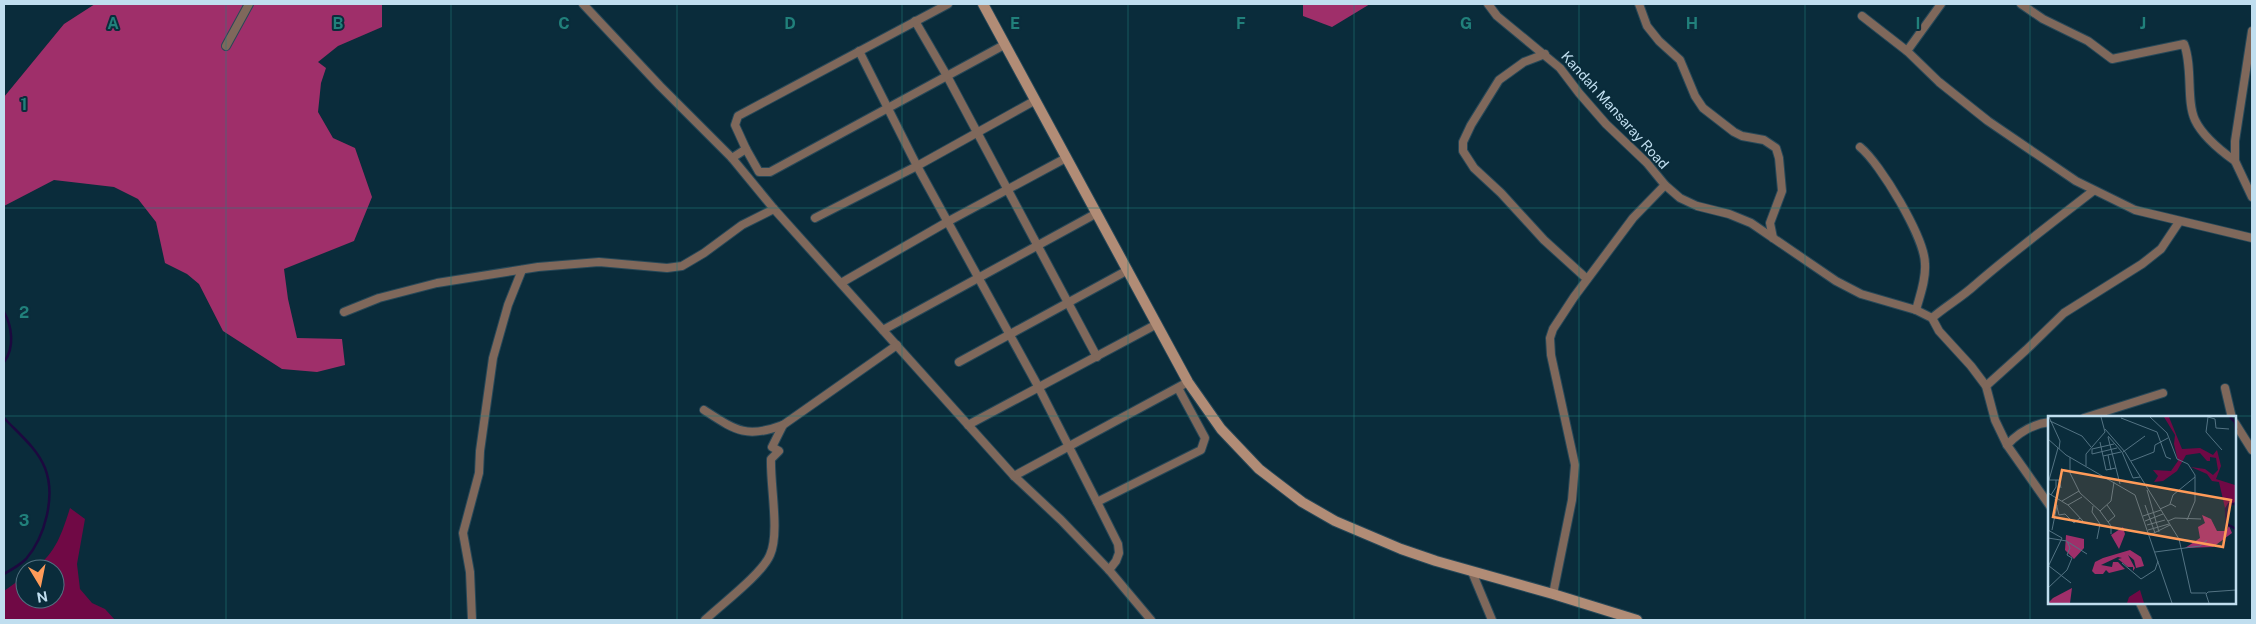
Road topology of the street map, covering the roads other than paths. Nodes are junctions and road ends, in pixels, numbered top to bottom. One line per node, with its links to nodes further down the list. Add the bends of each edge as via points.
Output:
1 (249, 4): 13 (street)
2 (583, 4): 23 (street)
3 (948, 4): 10 (street)
4 (983, 4): 12 (main road)
5 (1488, 4): 16 (street, Kandah Mansaray Road, via 1496,16)
6 (1638, 4): 37 (street, via 1659,41 1680,60 1695,96 1704,108 1734,132 1764,140 1776,148 1782,191 1770,223)
7 (1941, 4): 15 (street)
8 (2021, 4): 25 (street, via 2088,41 2112,59 2184,44 2191,75 2194,119 2215,145)
9 (1862, 16): 15 (street)
10 (915, 21): 14 (street); 17 (street)
11 (2252, 31): 25 (street, via 2235,141)
12 (1004, 45): 17 (street); 18 (main road)
13 (226, 46)
14 (859, 51): 19 (street); 22 (street, via 738,116 735,125)
15 (1908, 51): 29 (street, via 1939,82 1988,121 2028,151)
16 (1545, 54): 27 (street, Kandah Mansaray Road, via 1606,124); 42 (street, via 1524,62 1499,80 1471,125 1463,151 1474,168)
17 (947, 76): 19 (street); 20 (street)
18 (1034, 101): 20 (street); 24 (main road)
19 (888, 108): 22 (street, via 770,172 759,172); 26 (street)
20 (976, 132): 26 (street); 28 (street)
21 (1860, 147): 45 (street, via 1882,172 1922,246 1926,263)
22 (746, 149): 23 (street)
23 (732, 158): 31 (street)
24 (1066, 158): 28 (street); 32 (main road)
25 (2235, 161): 30 (street)
26 (917, 166): 33 (street); 34 (street)
27 (1666, 185): 37 (street, Kandah Mansaray Road, via 1680,198 1751,223); 42 (street, via 1633,218)
28 (1006, 190): 34 (street); 38 (street)
29 (2093, 191): 35 (street, via 2135,210); 47 (street)
30 (2252, 197)
31 (774, 209): 39 (street, via 742,225 704,254 682,266 667,268 599,262); 43 (street)
32 (1097, 213): 38 (street); 40 (main road)
33 (815, 218)
34 (947, 222): 41 (street); 43 (street)
35 (2179, 222): 36 (street); 55 (street, via 2162,249 2064,313)
36 (2252, 238)
37 (1774, 239): 45 (street, Kandah Mansaray Road, via 1861,294)
38 (1037, 246): 41 (street); 44 (street)
39 (522, 270): 46 (street, via 438,283 379,298); 77 (street, via 493,358 479,473 463,533 470,572)
40 (1128, 270): 44 (street); 48 (main road)
41 (979, 277): 49 (street); 50 (street)
42 (1587, 279): 75 (street, via 1559,318 1550,338 1575,465 1572,500)
43 (841, 283): 49 (street)
44 (1068, 303): 50 (street); 52 (street)
45 (1916, 310): 47 (street, Kandah Mansaray Road)
46 (344, 312)
47 (1932, 318): 55 (street, Kandah Mansaray Road, via 1939,331)
48 (1157, 324): 52 (street); 54 (main road)
49 (883, 330): 51 (street)
50 (1009, 334): 53 (street); 56 (street)
51 (896, 345): 64 (street); 65 (street)
52 (1097, 357): 56 (street)
53 (959, 362)
54 (1188, 382): 57 (street); 74 (main road, via 1221,429 1240,449 1302,502 1335,522 1401,549)
55 (1986, 386): 67 (street, Kandah Mansaray Road, via 1995,420)
56 (1039, 388): 65 (street); 68 (street)
57 (1178, 388): 68 (street); 71 (street, via 1205,438 1202,450)
58 (2225, 388): 62 (street)
59 (2163, 393): 61 (street)
60 (704, 410): 64 (street, via 732,429 766,431)
61 (2090, 416)
62 (2232, 416)
63 (2048, 422): 67 (street, via 2036,424)
64 (783, 425): 78 (street, via 772,447 779,451 771,460 774,536 770,556 760,570)
65 (968, 425): 70 (street)
66 (2236, 425): 69 (street)
67 (2007, 445): 72 (street, Kandah Mansaray Road)
68 (1069, 446): 70 (street); 71 (street)
69 (2252, 450)
70 (1014, 476): 73 (street)
71 (1097, 502): 73 (street, via 1118,544 1119,553)
72 (2048, 503)
73 (1109, 570): 79 (street)
74 (1472, 572): 75 (main road); 80 (street)
75 (1553, 594): 81 (main road)
76 (2140, 604): 82 (street)
77 (472, 620)
78 (706, 620)
79 (1151, 620)
80 (1492, 620)
81 (1637, 620)
82 (2148, 620)

